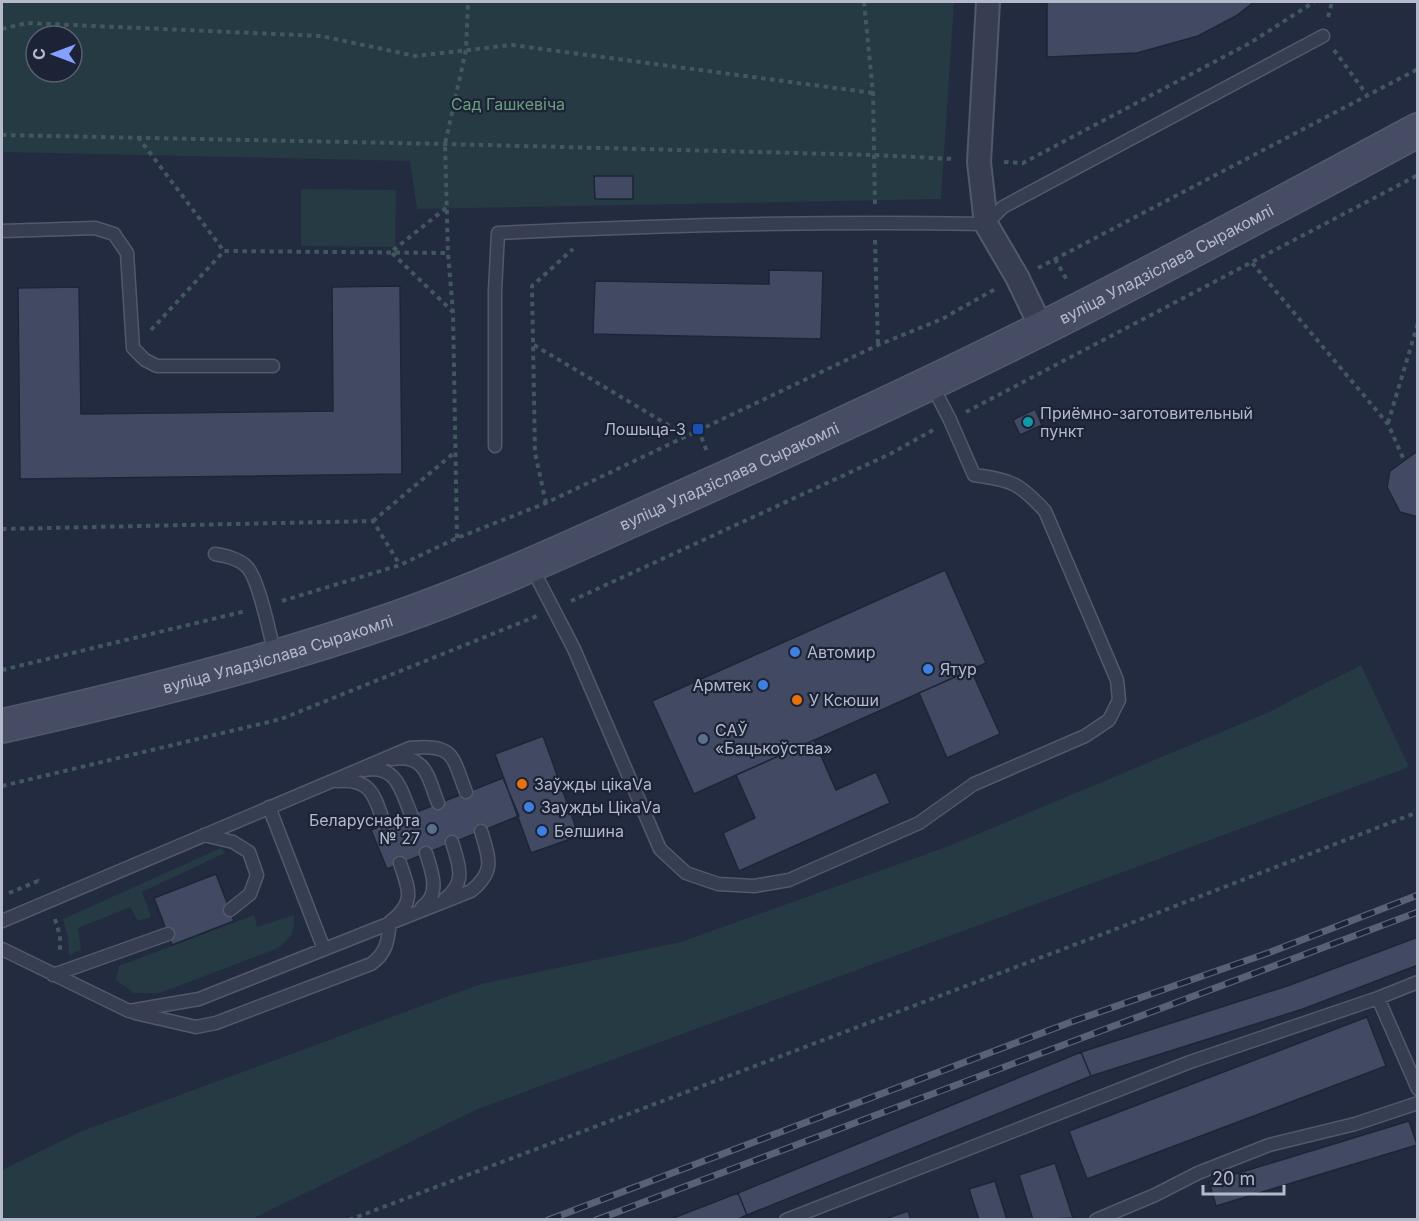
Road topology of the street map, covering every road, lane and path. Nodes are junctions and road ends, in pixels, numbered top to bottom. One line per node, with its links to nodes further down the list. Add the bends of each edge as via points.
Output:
1 (468, 2): 7 (path)
2 (864, 2): 7 (path, via 873,93 512,45)
3 (988, 2): 14 (street)
4 (1314, 2): 14 (path, via 1250,43 1023,163)
5 (2, 30): 7 (path, via 27,23 321,36 415,56)
6 (1323, 36): 9 (path); 17 (lane, via 1003,207)
7 (466, 50): 13 (path)
8 (1418, 69): 9 (path)
9 (1367, 95): 24 (path)
10 (1418, 130): 27 (street, вуліца Уладзіслава Сыракомлі)
11 (2, 135): 12 (path)
12 (138, 137): 13 (path); 20 (path)
13 (445, 144): 14 (path, via 874,155); 16 (path)
14 (979, 162): 17 (street)
15 (1418, 175): 23 (path)
16 (447, 207): 21 (path); 22 (path)
17 (986, 224): 18 (lane, via 875,222); 24 (street)
18 (596, 229): 28 (path, via 532,286); 35 (lane, via 498,233)
19 (2, 231): 29 (lane, via 95,228 114,234 127,253)
20 (224, 250): 21 (path); 29 (path)
21 (391, 252): 22 (path); 25 (path)
22 (448, 253): 25 (path)
23 (1252, 263): 32 (path); 33 (path)
24 (1017, 277): 27 (street); 34 (path, via 942,319)
25 (453, 313): 36 (path)
26 (1418, 323): 33 (path)
27 (1042, 329): 31 (street, вуліца Уладзіслава Сыракомлі)
28 (533, 345): 34 (path); 38 (path, via 535,453)
29 (133, 348): 30 (lane, via 158,366)
30 (273, 366)
31 (931, 383): 32 (lane); 44 (street, вуліца Уладзіслава Сыракомлі)
32 (950, 420): 46 (path, via 890,454); 46 (lane, via 974,475 1003,479 1026,490 1045,511 1117,680 1119,699 1109,720 1086,736 974,784 918,823 789,880 754,886 718,884 686,873 660,849)
33 (1388, 424): 37 (path)
34 (686, 435): 38 (path)
35 (495, 446)
36 (455, 452): 39 (path); 41 (path)
37 (1404, 460)
38 (546, 503): 41 (path)
39 (373, 521): 40 (path); 43 (path)
40 (2, 529)
41 (458, 538): 43 (path)
42 (215, 554): 45 (lane, via 234,558 248,567)
43 (400, 565): 45 (path)
44 (531, 565): 46 (lane); 47 (street, вуліца Уладзіслава Сыракомлі, via 400,617)
45 (264, 606): 47 (lane); 48 (path)
46 (554, 610): 53 (path, via 280,719)
47 (276, 657): 49 (street, вуліца Уладзіслава Сыракомлі)
48 (2, 670)
49 (2, 726)
50 (382, 760): 51 (lane); 54 (lane, via 410,748 443,749 452,755); 55 (lane, via 414,760 423,766)
51 (354, 771): 52 (lane); 58 (lane, via 386,771 395,778)
52 (328, 782): 56 (lane); 59 (lane, via 361,783 370,789)
53 (2, 786)
54 (466, 792)
55 (438, 803)
56 (269, 807): 61 (lane); 74 (lane)
57 (1418, 812): 81 (path)
58 (411, 814)
59 (385, 825)
60 (481, 831): 67 (lane, via 489,857 482,881 471,891)
61 (204, 835): 66 (lane); 68 (lane, via 233,842 249,852 256,875 250,894)
62 (453, 842): 67 (lane, via 460,879 454,892)
63 (426, 853): 69 (lane, via 434,889 429,903)
64 (400, 863): 71 (lane, via 408,899 402,912)
65 (9, 893): 66 (path, via 38,881)
66 (47, 902): 70 (lane); 75 (path, via 60,936 60,953)
67 (442, 902): 69 (lane)
68 (230, 910)
69 (416, 912): 71 (lane)
70 (2, 921)
71 (390, 922): 74 (lane); 78 (lane, via 388,943 372,964 216,1023 196,1027)
72 (168, 934): 75 (lane)
73 (2, 949): 75 (lane)
74 (324, 949): 78 (lane, via 199,999)
75 (53, 975): 78 (lane)
76 (1418, 982): 77 (lane)
77 (1378, 998): 79 (lane); 82 (lane, via 1190,1062)
78 (129, 1011)
79 (1418, 1089)
80 (1418, 1103): 83 (lane, via 1355,1124 1269,1145)
81 (349, 1220)
82 (786, 1220)
83 (1095, 1220)

